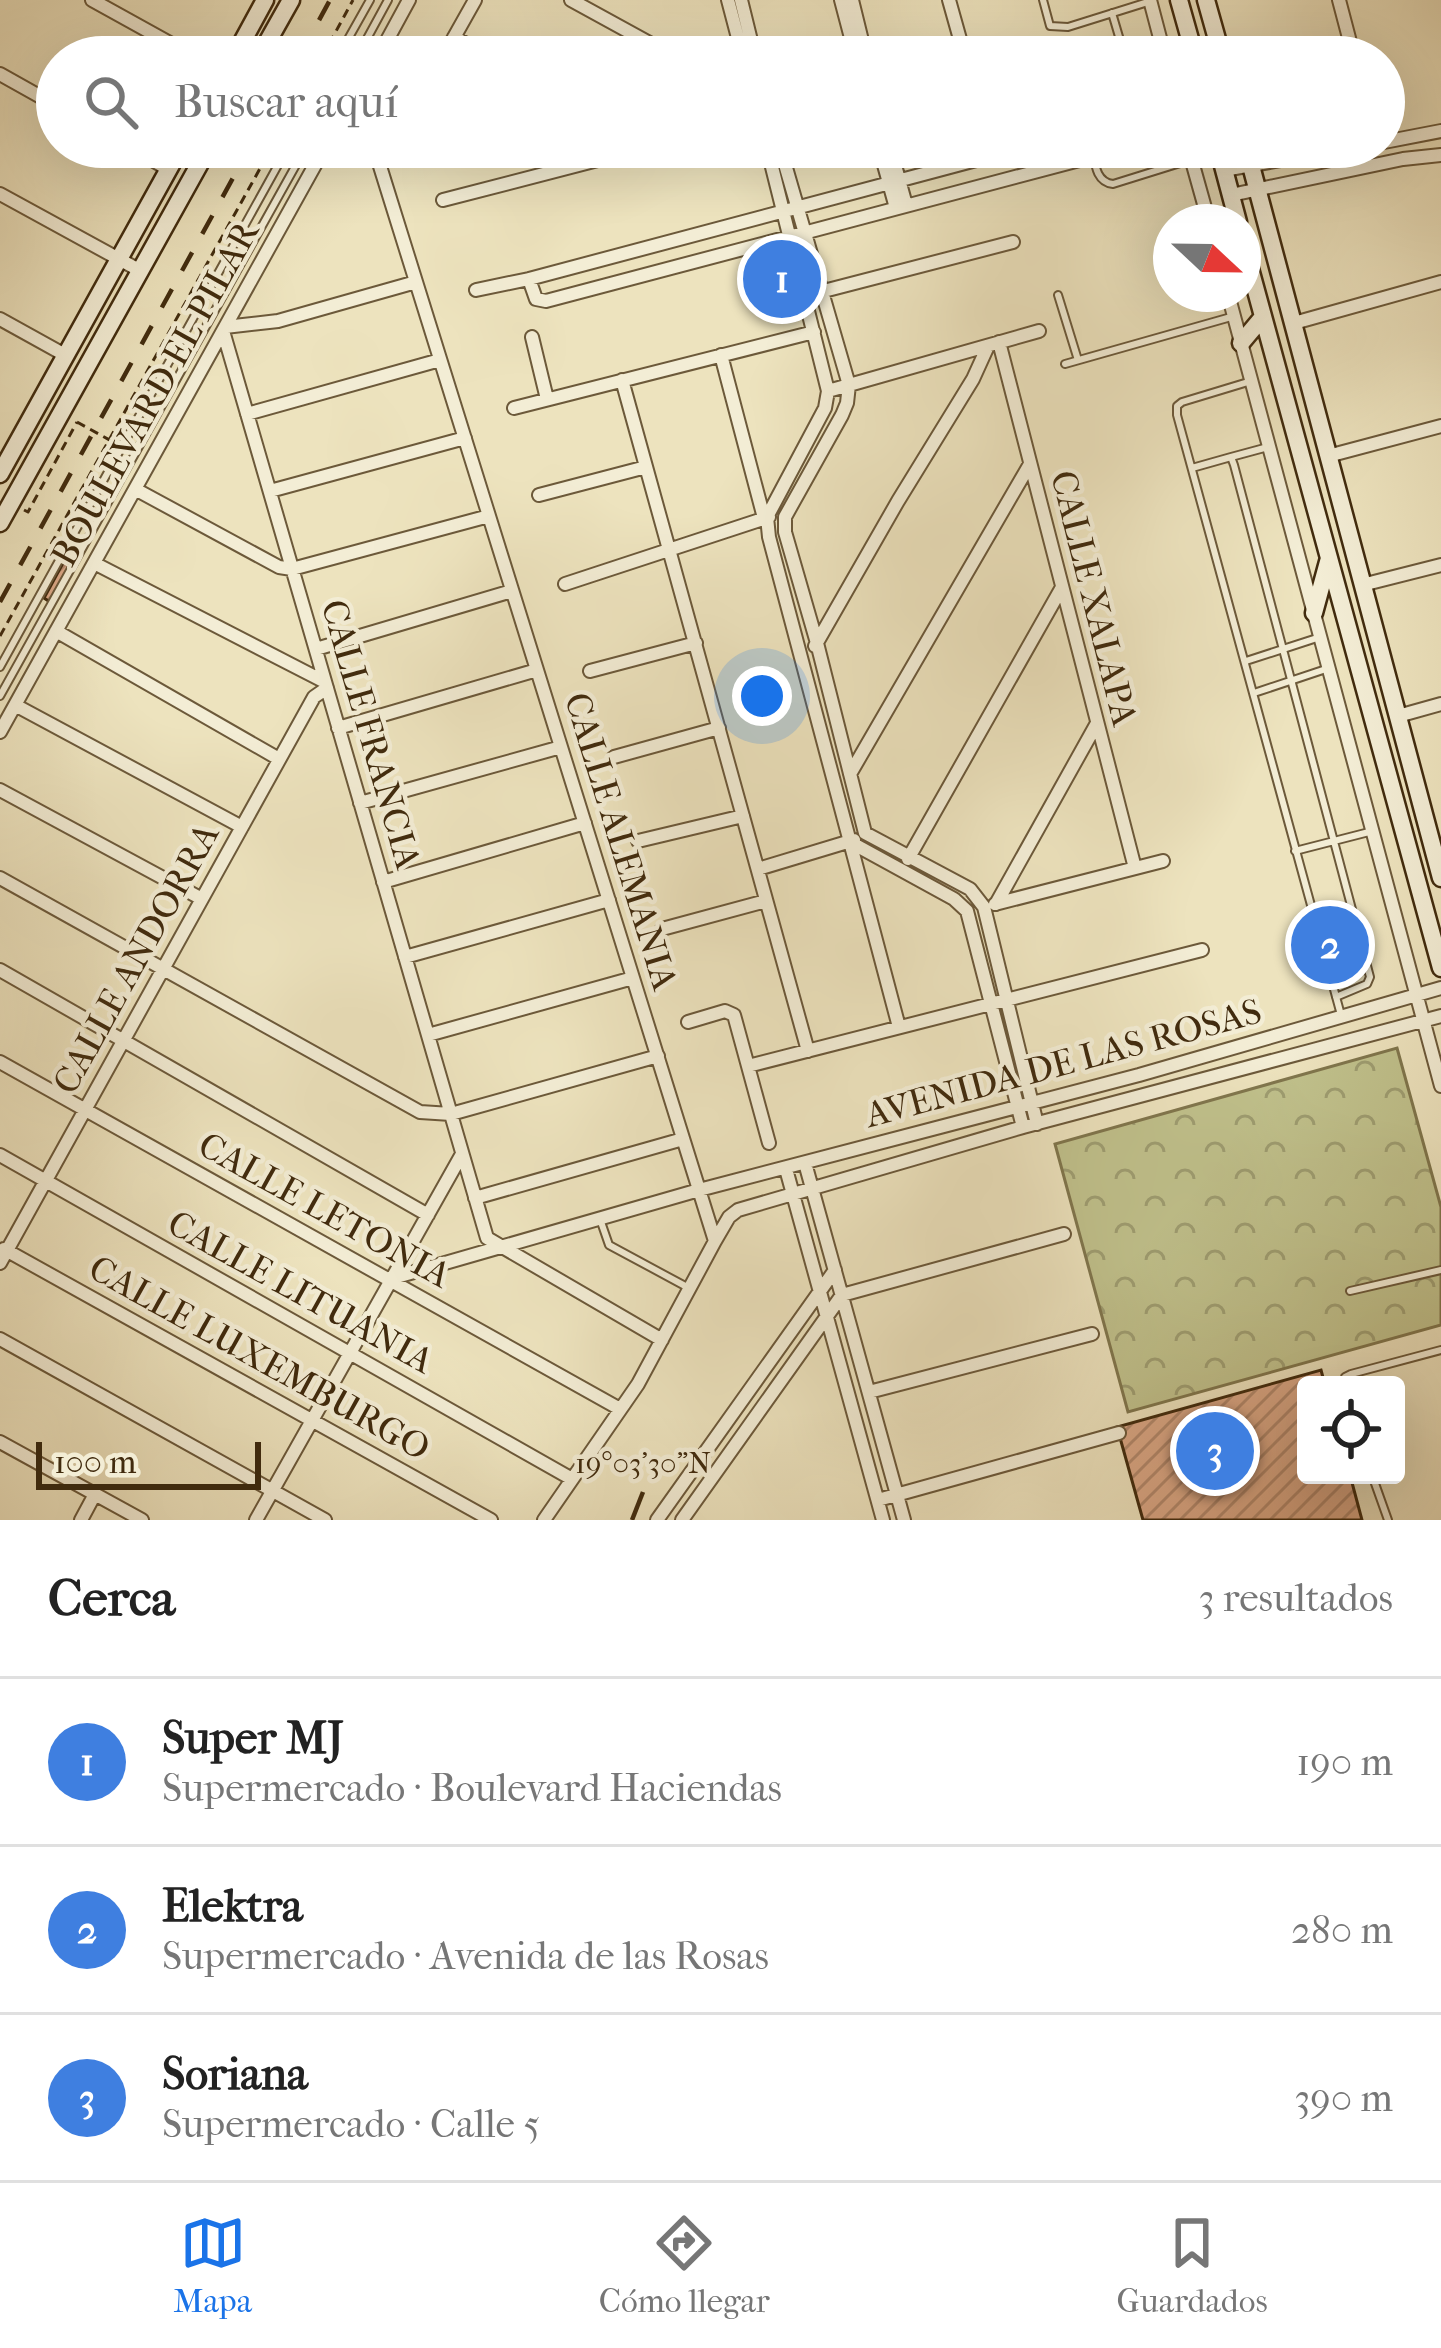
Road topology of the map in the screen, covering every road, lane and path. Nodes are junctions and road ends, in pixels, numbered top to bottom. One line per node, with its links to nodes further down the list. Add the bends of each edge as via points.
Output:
1 (92, 0): 22 (street)
2 (265, 0): 23 (main road)
3 (292, 0): 24 (main road)
4 (353, 0): 25 (path)
5 (370, 0): 26 (lane)
6 (388, 0): 27 (lane)
7 (409, 0): 28 (street)
8 (475, 0): 29 (street)
9 (572, 0): 30 (street)
10 (728, 0): 31 (street)
11 (741, 0): 32 (street)
12 (841, 0): 33 (street)
13 (852, 0): 34 (street)
14 (949, 0): 35 (street)
15 (1043, 0): 21 (lane, via 1056,28)
16 (1180, 0): 38 (main road)
17 (1206, 0): 39 (main road)
18 (1340, 0): 40 (street)
19 (1150, 1): 20 (lane); 37 (street)
20 (1128, 4): 21 (lane)
21 (1112, 13): 36 (lane)
22 (157, 36)
23 (245, 36)
24 (271, 36)
25 (333, 36)
26 (350, 36)
27 (368, 36)
28 (389, 36)
29 (455, 36)
30 (638, 36)
31 (737, 36)
32 (750, 36)
33 (850, 36)
34 (861, 36)
35 (959, 36)
36 (1119, 36)
37 (1159, 36)
38 (1189, 36)
39 (1216, 36)
40 (1349, 36)
41 (0, 74): 42 (street)
42 (36, 94)
43 (1441, 131): 44 (street)
44 (1405, 138)
45 (1441, 155): 46 (street)
46 (1405, 160)
47 (196, 168): 81 (main road)
48 (260, 168): 142 (path)
49 (277, 168): 150 (lane)
50 (294, 168): 157 (lane)
51 (313, 168): 95 (street, BOULEVARD EL PILAR)
52 (381, 168): 83 (street, CALLE ALEMANIA)
53 (566, 168): 72 (street)
54 (775, 168): 76 (street)
55 (784, 168): 76 (street)
56 (888, 168): 68 (street)
57 (892, 168): 68 (street)
58 (946, 168): 68 (street)
59 (1036, 168): 75 (street)
60 (1097, 168): 61 (lane, via 1113,184)
61 (1153, 168)
62 (1194, 168): 73 (street)
63 (1227, 168): 67 (street)
64 (1252, 168): 69 (main road)
65 (1362, 168): 69 (street)
66 (169, 169): 80 (main road)
67 (1224, 170): 71 (main road)
68 (894, 182): 75 (street); 76 (street)
69 (1258, 189): 71 (street); 94 (main road)
70 (0, 194): 80 (street)
71 (1231, 195): 74 (main road)
72 (442, 200)
73 (1204, 204)
74 (1233, 204)
75 (901, 206): 77 (street)
76 (791, 209): 77 (street); 78 (street); 82 (street)
77 (806, 231): 78 (street); 86 (street)
78 (790, 236): 82 (street, via 546,302 536,299); 88 (street)
79 (1013, 242): 86 (street)
80 (117, 260): 81 (street); 101 (main road)
81 (140, 271): 130 (main road)
82 (530, 279): 85 (street)
83 (416, 282): 95 (street); 103 (street, CALLE ALEMANIA)
84 (1441, 282): 94 (street)
85 (476, 290)
86 (823, 291): 88 (street); 108 (street)
87 (1058, 295): 104 (lane)
88 (806, 296): 97 (street)
89 (1233, 312): 91 (street)
90 (1260, 312): 92 (main road)
91 (1234, 316): 99 (street); 104 (lane)
92 (1262, 318): 99 (main road); 132 (main road)
93 (0, 319): 101 (street)
94 (1294, 323): 117 (main road)
95 (224, 329): 112 (street, CALLE FRANCIA); 123 (street, BOULEVARD EL PILAR)
96 (1039, 331): 100 (street)
97 (814, 332): 102 (street); 109 (street)
98 (532, 337): 110 (street)
99 (1241, 343): 107 (street)
100 (994, 344): 108 (street); 119 (street, CALLE XALAPA); 145 (street)
101 (65, 355): 122 (main road)
102 (721, 355): 106 (street); 128 (street)
103 (440, 360): 112 (street); 114 (street, CALLE ALEMANIA)
104 (1078, 360): 105 (lane)
105 (1065, 364)
106 (622, 380): 110 (street); 120 (street)
107 (1252, 381): 115 (street); 121 (lane, via 1178,406)
108 (849, 385): 109 (street); 129 (street, via 842,416)
109 (828, 391): 128 (street)
110 (547, 399): 111 (street)
111 (514, 408)
112 (248, 414): 124 (street, CALLE FRANCIA)
113 (1441, 426): 117 (street)
114 (465, 438): 124 (street); 127 (street, CALLE ALEMANIA)
115 (1269, 446): 118 (lane); 140 (street)
116 (126, 449): 126 (path, bridge, via 77,422)
117 (1328, 456): 137 (main road)
118 (1231, 457): 121 (lane); 146 (lane)
119 (1030, 463): 138 (street, CALLE XALAPA); 168 (street)
120 (646, 467): 125 (street); 131 (street)
121 (1192, 469): 148 (lane)
122 (0, 474)
123 (135, 489): 133 (street, BOULEVARD EL PILAR); 135 (street)
124 (270, 490): 135 (street, CALLE FRANCIA)
125 (539, 495)
126 (28, 512)
127 (489, 516): 135 (street); 139 (street, CALLE ALEMANIA)
128 (765, 518): 129 (street); 131 (street); 149 (street)
129 (785, 518): 145 (street)
130 (0, 523)
131 (670, 551): 136 (street); 144 (street)
132 (1329, 557): 140 (main road); 197 (main road)
133 (94, 563): 141 (street, BOULEVARD EL PILAR); 155 (street)
134 (1441, 565): 137 (street)
135 (292, 569): 147 (street, CALLE FRANCIA)
136 (565, 584)
137 (1362, 585): 160 (main road)
138 (1061, 589): 161 (street, CALLE XALAPA); 183 (street)
139 (512, 591): 147 (street); 152 (street, CALLE ALEMANIA)
140 (1314, 613): 143 (street)
141 (56, 632): 158 (street, BOULEVARD EL PILAR); 167 (street)
142 (0, 636)
143 (1321, 637): 146 (lane); 151 (street)
144 (696, 643): 153 (street); 163 (street)
145 (817, 643): 149 (street); 168 (street)
146 (1283, 649): 148 (lane); 154 (lane)
147 (316, 650): 155 (street, CALLE FRANCIA)
148 (1246, 661): 156 (lane)
149 (802, 664): 170 (street)
150 (0, 668)
151 (1329, 668): 154 (lane); 175 (street)
152 (537, 670): 162 (street); 165 (street, CALLE ALEMANIA)
153 (590, 671)
154 (1292, 680): 156 (lane); 177 (lane)
155 (326, 685): 162 (street, CALLE FRANCIA); 167 (street, CALLE ANDORRA)
156 (1254, 693): 181 (lane)
157 (0, 696)
158 (15, 704): 164 (street, BOULEVARD EL PILAR); 174 (street)
159 (1441, 704): 160 (street)
160 (1398, 716): 180 (main road)
161 (1096, 725): 184 (street, CALLE XALAPA); 192 (street)
162 (338, 728): 171 (street, CALLE FRANCIA)
163 (719, 728): 166 (street); 172 (street)
164 (0, 732)
165 (561, 747): 171 (street); 173 (street, CALLE ALEMANIA)
166 (614, 757)
167 (280, 759): 174 (street, CALLE ANDORRA)
168 (850, 773): 170 (street); 176 (street)
169 (0, 790): 189 (street)
170 (838, 795): 179 (street)
171 (361, 803): 188 (street, CALLE FRANCIA)
172 (743, 816): 178 (street); 185 (street)
173 (585, 823): 188 (street); 190 (street, CALLE ALEMANIA)
174 (242, 827): 189 (street, CALLE ANDORRA)
175 (1373, 831): 177 (lane); 202 (street)
176 (865, 833): 179 (street); 183 (street)
177 (1335, 840): 181 (lane); 203 (lane, via 1370,977)
178 (638, 841)
179 (850, 842): 183 (street); 185 (street); 210 (street)
180 (1437, 843): 187 (main road)
181 (1294, 851): 203 (lane)
182 (1163, 861): 184 (street)
183 (906, 863): 192 (street); 193 (street)
184 (1135, 868): 192 (street)
185 (758, 869): 191 (street)
186 (0, 878): 199 (street)
187 (1441, 878)
188 (383, 882): 196 (street, CALLE FRANCIA)
189 (202, 899): 199 (street, CALLE ANDORRA)
190 (609, 900): 196 (street); 200 (street, CALLE ALEMANIA)
191 (766, 901): 194 (street); 213 (street)
192 (990, 905): 193 (street); 204 (street)
193 (967, 911): 205 (street)
194 (662, 929)
195 (1202, 950): 204 (street)
196 (405, 957): 211 (street, CALLE FRANCIA)
197 (1441, 968)
198 (0, 970): 212 (street)
199 (162, 970): 212 (street, CALLE ANDORRA); 220 (street, via 420,1112)
200 (633, 978): 211 (street); 214 (street, CALLE ALEMANIA)
201 (1441, 988): 202 (street, AVENIDA DE LAS ROSAS)
202 (1418, 995): 207 (street, AVENIDA DE LAS ROSAS); 208 (street)
203 (1336, 998): 207 (lane)
204 (1007, 1000): 205 (street); 218 (street)
205 (991, 1004): 210 (street); 218 (street)
206 (1441, 1016): 208 (street, AVENIDA DE LAS ROSAS)
207 (1342, 1017): 218 (street, AVENIDA DE LAS ROSAS)
208 (1424, 1021): 217 (street); 221 (street, AVENIDA DE LAS ROSAS)
209 (688, 1022): 216 (street, via 734,1015)
210 (899, 1028): 213 (street)
211 (428, 1035): 220 (street, CALLE FRANCIA)
212 (123, 1041): 219 (street, CALLE ANDORRA); 233 (street)
213 (808, 1051): 216 (street)
214 (658, 1056): 220 (street); 222 (street, CALLE ALEMANIA)
215 (0, 1062): 219 (street, CALLE LETONIA)
216 (748, 1066): 223 (street)
217 (1441, 1086)
218 (1024, 1104): 221 (street); 226 (street, AVENIDA DE LAS ROSAS)
219 (85, 1109): 228 (street, CALLE ANDORRA); 241 (street, CALLE LETONIA)
220 (451, 1114): 224 (street, CALLE FRANCIA)
221 (1030, 1125): 229 (street, AVENIDA DE LAS ROSAS)
222 (683, 1139): 230 (street, CALLE ALEMANIA); 232 (street)
223 (769, 1143)
224 (462, 1154): 232 (street, CALLE FRANCIA); 233 (street)
225 (0, 1155): 228 (street, CALLE LITUANIA)
226 (805, 1163): 227 (street, AVENIDA DE LAS ROSAS); 229 (street)
227 (786, 1168): 230 (street, AVENIDA DE LAS ROSAS); 231 (street)
228 (45, 1181): 238 (street, CALLE ANDORRA); 251 (street, CALLE LITUANIA)
229 (812, 1188): 231 (street, AVENIDA DE LAS ROSAS); 239 (street)
230 (699, 1190): 234 (street, AVENIDA DE LAS ROSAS); 236 (street, CALLE ALEMANIA)
231 (793, 1194): 236 (street, AVENIDA DE LAS ROSAS, via 738,1210); 244 (street)
232 (475, 1198): 237 (street, CALLE FRANCIA, via 487,1238)
233 (428, 1215): 241 (street)
234 (600, 1219): 237 (street, AVENIDA DE LAS ROSAS); 242 (lane, via 609,1245)
235 (1064, 1234): 245 (street)
236 (715, 1241): 242 (street)
237 (500, 1246): 241 (street, AVENIDA DE LAS ROSAS); 249 (street)
238 (2, 1253): 257 (street, CALLE LUXEMBURGO)
239 (835, 1270): 244 (street); 245 (street)
240 (1441, 1270): 243 (lane)
241 (392, 1279): 251 (street); 256 (street, CALLE LETONIA)
242 (690, 1288): 249 (street)
243 (1350, 1291)
244 (820, 1292): 246 (street); 252 (street)
245 (842, 1295): 246 (street); 255 (street)
246 (827, 1318): 253 (street); 265 (street)
247 (1091, 1334): 255 (street)
248 (0, 1339): 262 (street)
249 (662, 1340): 256 (street)
250 (1441, 1350): 254 (lane)
251 (350, 1353): 257 (street); 260 (street, CALLE LITUANIA)
252 (772, 1356): 253 (street); 272 (street)
253 (789, 1370): 273 (street)
254 (1347, 1376)
255 (869, 1392): 264 (street)
256 (620, 1409): 260 (street)
257 (312, 1420): 262 (street); 270 (street, CALLE LUXEMBURGO)
258 (1119, 1433): 264 (street)
259 (0, 1442): 263 (street)
260 (572, 1479): 271 (street)
261 (1375, 1484): 276 (lane)
262 (273, 1491): 268 (street); 269 (street)
263 (95, 1494): 266 (street); 267 (street)
264 (897, 1495): 265 (street); 275 (street)
265 (878, 1500): 274 (street)
266 (81, 1520)
267 (142, 1520)
268 (256, 1520)
269 (325, 1520)
270 (490, 1520)
271 (544, 1520)
272 (657, 1520)
273 (682, 1520)
274 (883, 1520)
275 (904, 1520)
276 (1388, 1520)

